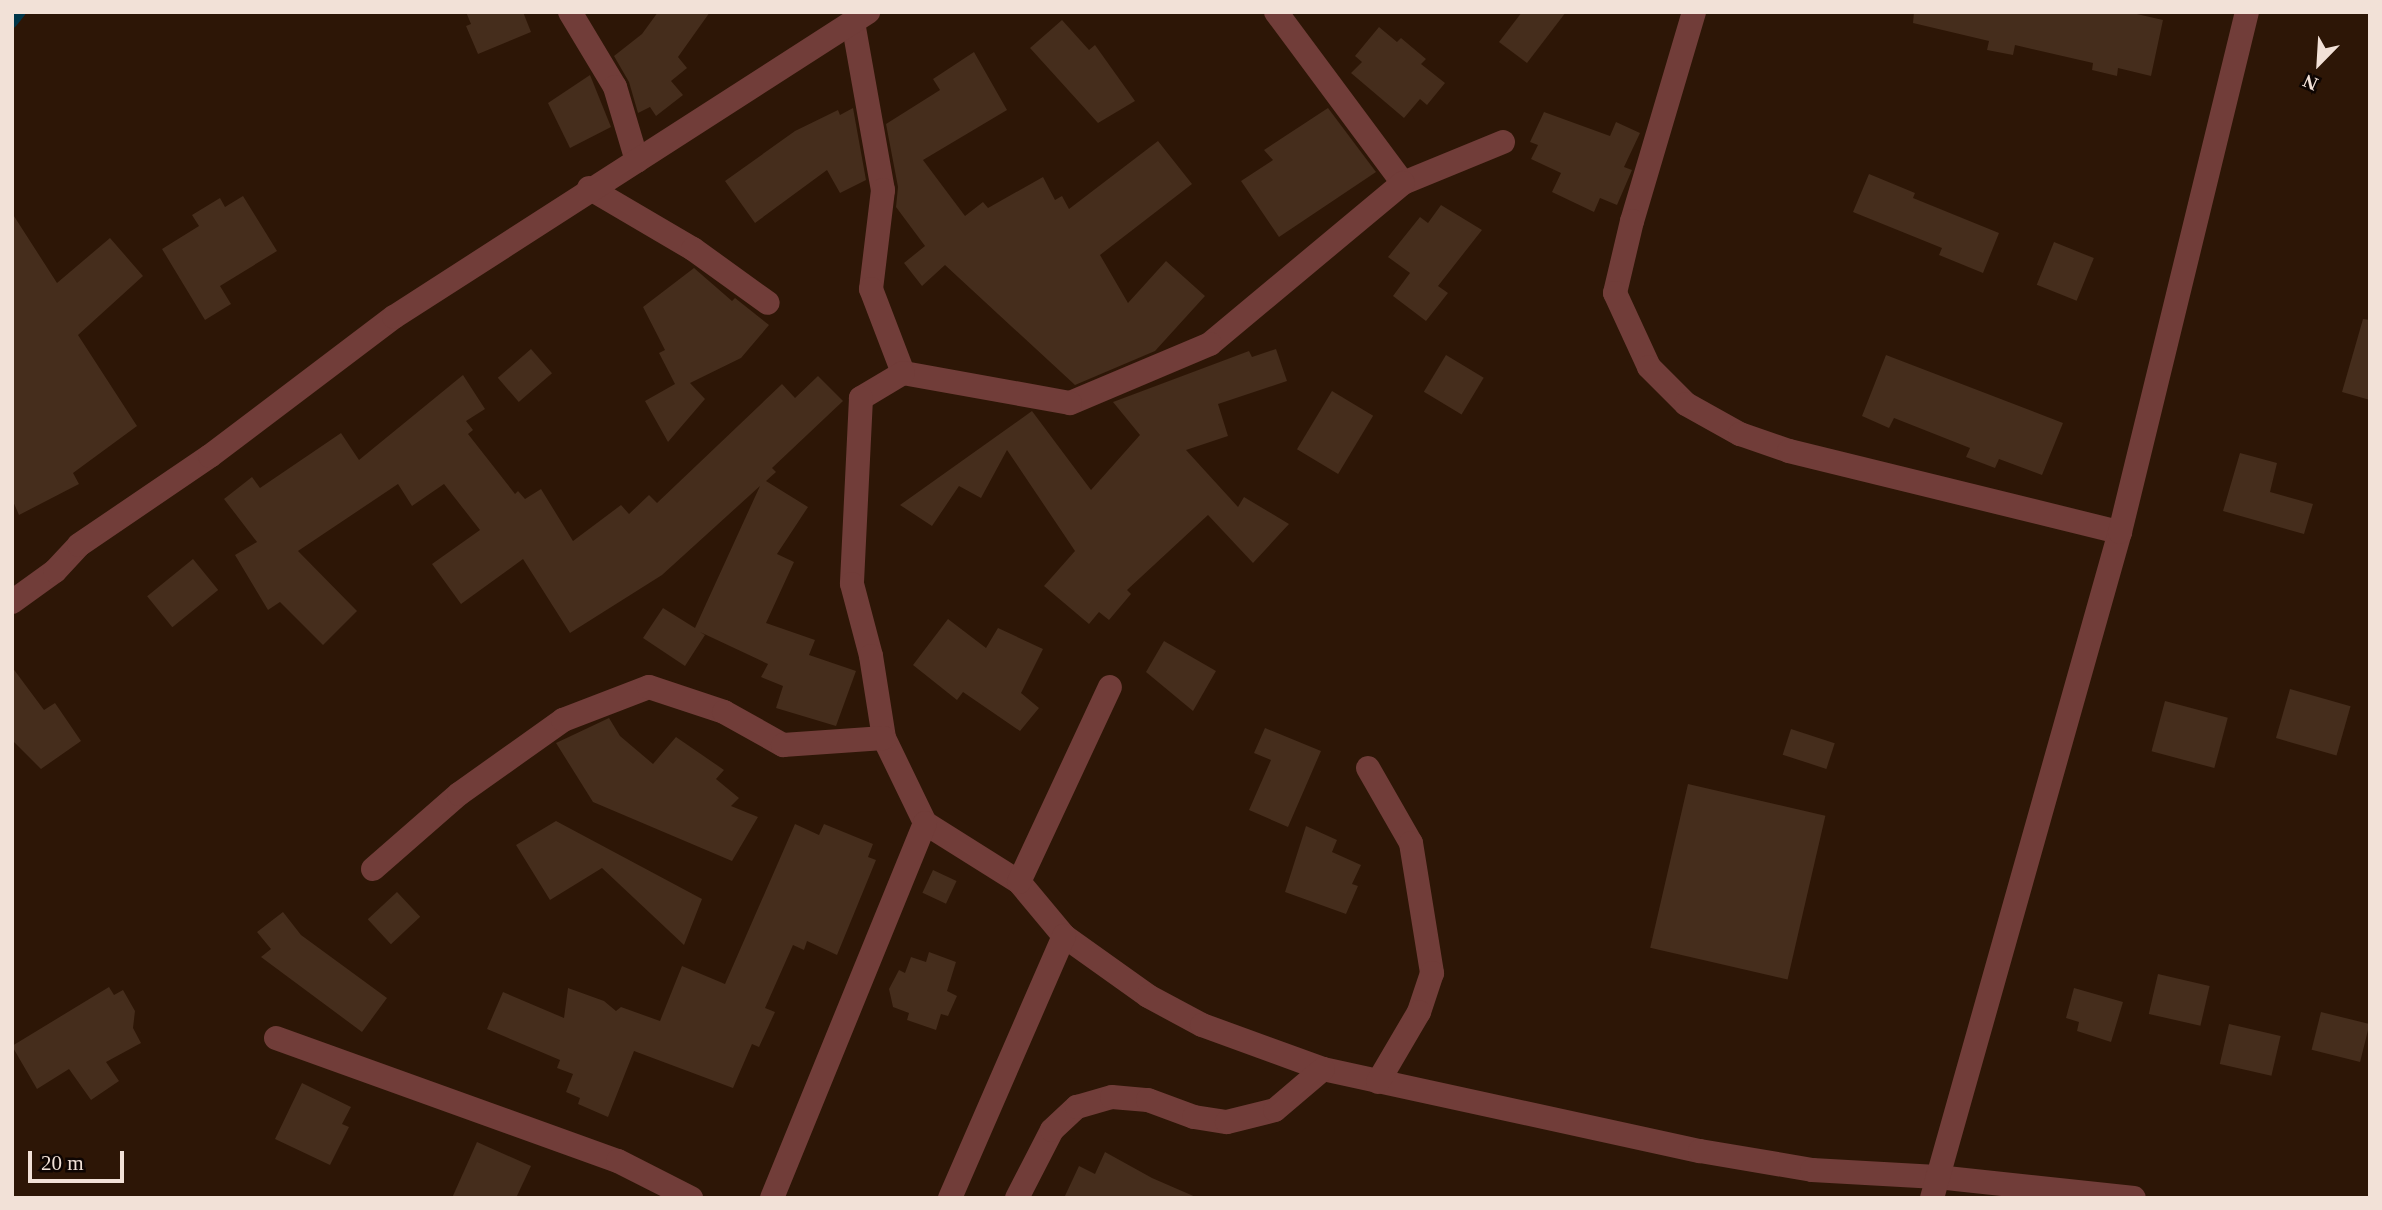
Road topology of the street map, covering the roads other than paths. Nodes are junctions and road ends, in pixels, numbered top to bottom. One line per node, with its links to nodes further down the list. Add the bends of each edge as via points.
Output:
1 (570, 12): 7 (street, via 615,87)
2 (1276, 12): 8 (street)
3 (1694, 12): 12 (street, via 1615,293 1649,367 1686,404 1740,434 1790,451)
4 (2247, 12): 12 (street)
5 (861, 17): 7 (street); 11 (street, via 883,190 871,289)
6 (1503, 142): 8 (street)
7 (637, 161): 9 (street)
8 (1403, 183): 11 (street, via 1210,344 1070,403)
9 (589, 188): 10 (street, via 693,249); 13 (street, via 394,317 210,456 79,545 55,571)
10 (768, 303)
11 (903, 373): 15 (street, via 861,398 853,528 852,584 871,656)
12 (2120, 532): 24 (street)
13 (12, 602)
14 (1110, 687): 19 (street)
15 (884, 738): 17 (street); 18 (street, via 783,744 724,712 649,687 562,720 459,794)
16 (1368, 768): 23 (street, via 1410,843 1432,973 1419,1012)
17 (925, 823): 19 (street); 26 (street)
18 (373, 869)
19 (1019, 882): 20 (street)
20 (1064, 936): 22 (street, via 1111,972 1202,1025); 27 (street)
21 (276, 1038): 25 (street, via 618,1161)
22 (1323, 1069): 23 (street); 28 (street, via 1275,1110 1227,1122 1194,1117 1148,1100 1112,1097 1077,1107 1052,1130)
23 (1377, 1082): 24 (street, via 1700,1151)
24 (1935, 1187): 29 (street)
25 (691, 1198)
26 (772, 1198)
27 (950, 1198)
28 (1017, 1198)
29 (2134, 1198)

